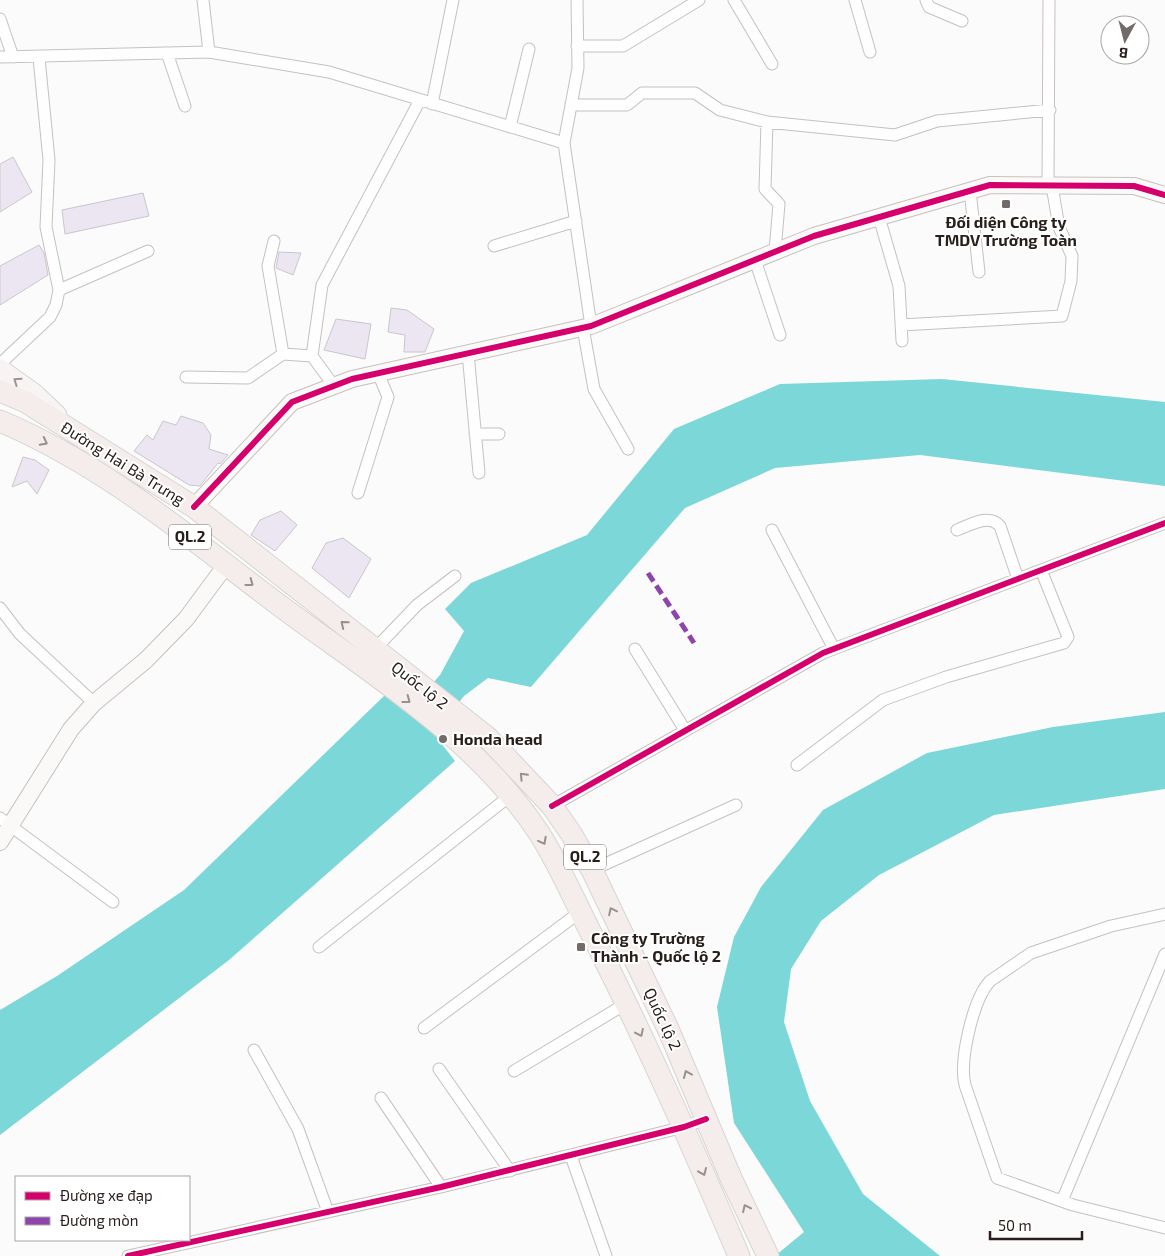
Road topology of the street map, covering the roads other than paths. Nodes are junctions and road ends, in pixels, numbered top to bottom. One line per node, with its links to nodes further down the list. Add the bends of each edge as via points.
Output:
1 (203, 0): 13 (street)
2 (453, 0): 21 (street)
3 (577, 0): 11 (street)
4 (699, 0): 11 (street, via 623,46)
5 (734, 0): 19 (street)
6 (855, 0): 14 (street)
7 (926, 0): 10 (street, via 929,7)
8 (1049, 0): 24 (street)
9 (0, 19): 17 (street)
10 (962, 21)
11 (577, 46): 22 (street, via 578,68)
12 (528, 49): 26 (street)
13 (209, 52): 15 (street); 20 (street, via 329,72)
14 (870, 52)
15 (167, 53): 18 (street); 23 (street)
16 (0, 57): 17 (street)
17 (13, 57): 18 (street)
18 (39, 58): 39 (street, via 49,160 46,227)
19 (772, 64)
20 (420, 100): 21 (street); 46 (street, via 322,285)
21 (432, 104): 26 (street)
22 (571, 104): 25 (street, via 627,106 642,93 695,93 720,110); 27 (street)
23 (185, 106)
24 (1050, 110): 25 (street, via 937,121 894,135); 28 (street)
25 (767, 122): 36 (street, via 765,190 779,204)
26 (510, 127): 27 (street)
27 (564, 143): 32 (street)
28 (1050, 186): 29 (street, via 990,185); 30 (street, via 1134,186); 40 (street, via 1059,227 1072,256 1071,281 1062,316)
29 (970, 191): 31 (street); 38 (street)
30 (1165, 195)
31 (879, 217): 36 (street); 40 (street, via 899,286)
32 (576, 221): 34 (street); 41 (street)
33 (274, 241): 45 (street, via 268,266)
34 (494, 246)
35 (148, 251): 39 (street)
36 (775, 251): 37 (street)
37 (755, 260): 41 (street); 42 (street)
38 (979, 272)
39 (59, 290): 47 (street, via 50,317)
40 (901, 325): 43 (street)
41 (587, 327): 44 (street); 57 (street, via 594,389)
42 (780, 335)
43 (902, 341)
44 (468, 353): 49 (street); 54 (street)
45 (283, 354): 46 (street); 50 (street, via 248,378)
46 (312, 356): 51 (street)
47 (0, 364)
48 (0, 369): 56 (main road, one-way to 48, via 36,394)
49 (378, 373): 51 (street); 59 (street, via 388,397)
50 (186, 377)
51 (334, 386): 60 (street, via 292,402)
52 (0, 391): 56 (highway, Đường Hai Bà Trưng / QL.2, via 26,402)
53 (0, 421): 64 (highway, Đường Hai Bà Trưng / QL.2, one-way to 64, via 84,463 174,524)
54 (475, 434): 55 (street); 58 (street)
55 (499, 434)
56 (80, 437): 60 (highway, Đường Hai Bà Trưng / QL.2)
57 (628, 449)
58 (479, 473)
59 (358, 493)
60 (194, 507): 71 (highway, Đường Hai Bà Trưng / QL.2, one-way to 60)
61 (1165, 522): 65 (street)
62 (772, 530): 70 (street)
63 (957, 530): 67 (street, via 987,520 997,522)
64 (226, 565): 72 (highway, Đường Hai Bà Trưng / QL.2, one-way to 72); 73 (street, via 186,619)
65 (1041, 570): 67 (street); 75 (street, via 1068,637 1064,643 946,677 883,700)
66 (455, 576): 71 (street, via 417,605)
67 (1018, 579): 70 (street)
68 (0, 608): 73 (street, via 20,634)
69 (635, 649): 74 (street)
70 (834, 649): 74 (street)
71 (378, 652): 78 (highway, Quốc lộ 2 / QL.2, one-way to 71, via 487,737)
72 (368, 671): 76 (highway, Quốc lộ 2 / QL.2, one-way to 76, via 473,755)
73 (94, 703): 79 (street)
74 (685, 730): 78 (street)
75 (797, 765)
76 (511, 795): 83 (highway, Quốc lộ 2 / QL.2, one-way to 83, via 540,834); 85 (street)
77 (736, 805): 81 (street)
78 (552, 806): 81 (highway, Quốc lộ 2 / QL.2)
79 (5, 821): 80 (street); 82 (street)
80 (0, 842)
81 (592, 870): 93 (highway, Quốc lộ 2 / QL.2, one-way to 81, via 669,1031)
82 (113, 902)
83 (580, 912): 87 (highway, Quốc lộ 2 / QL.2); 88 (street)
84 (1165, 914): 98 (street, via 1111,926 1031,953 990,981 981,994 964,1057 963,1078 994,1174 1001,1181)
85 (319, 947)
86 (1165, 954): 98 (street)
87 (627, 1003): 91 (street); 94 (highway, Quốc lộ 2 / QL.2, one-way to 94)
88 (424, 1028)
89 (254, 1050): 99 (street, via 298,1129)
90 (439, 1069): 96 (street)
91 (514, 1071)
92 (381, 1098): 97 (street)
93 (706, 1119): 94 (street); 101 (highway, Quốc lộ 2 / QL.2, one-way to 93)
94 (684, 1127): 95 (street); 104 (highway, Quốc lộ 2 / QL.2, one-way to 104)
95 (571, 1156): 96 (street); 103 (street)
96 (510, 1171): 97 (street)
97 (441, 1188): 99 (street)
98 (1062, 1201): 100 (street)
99 (328, 1212): 102 (street)
100 (1165, 1228)
101 (767, 1254)
102 (128, 1256)
103 (606, 1256)
104 (739, 1256)

